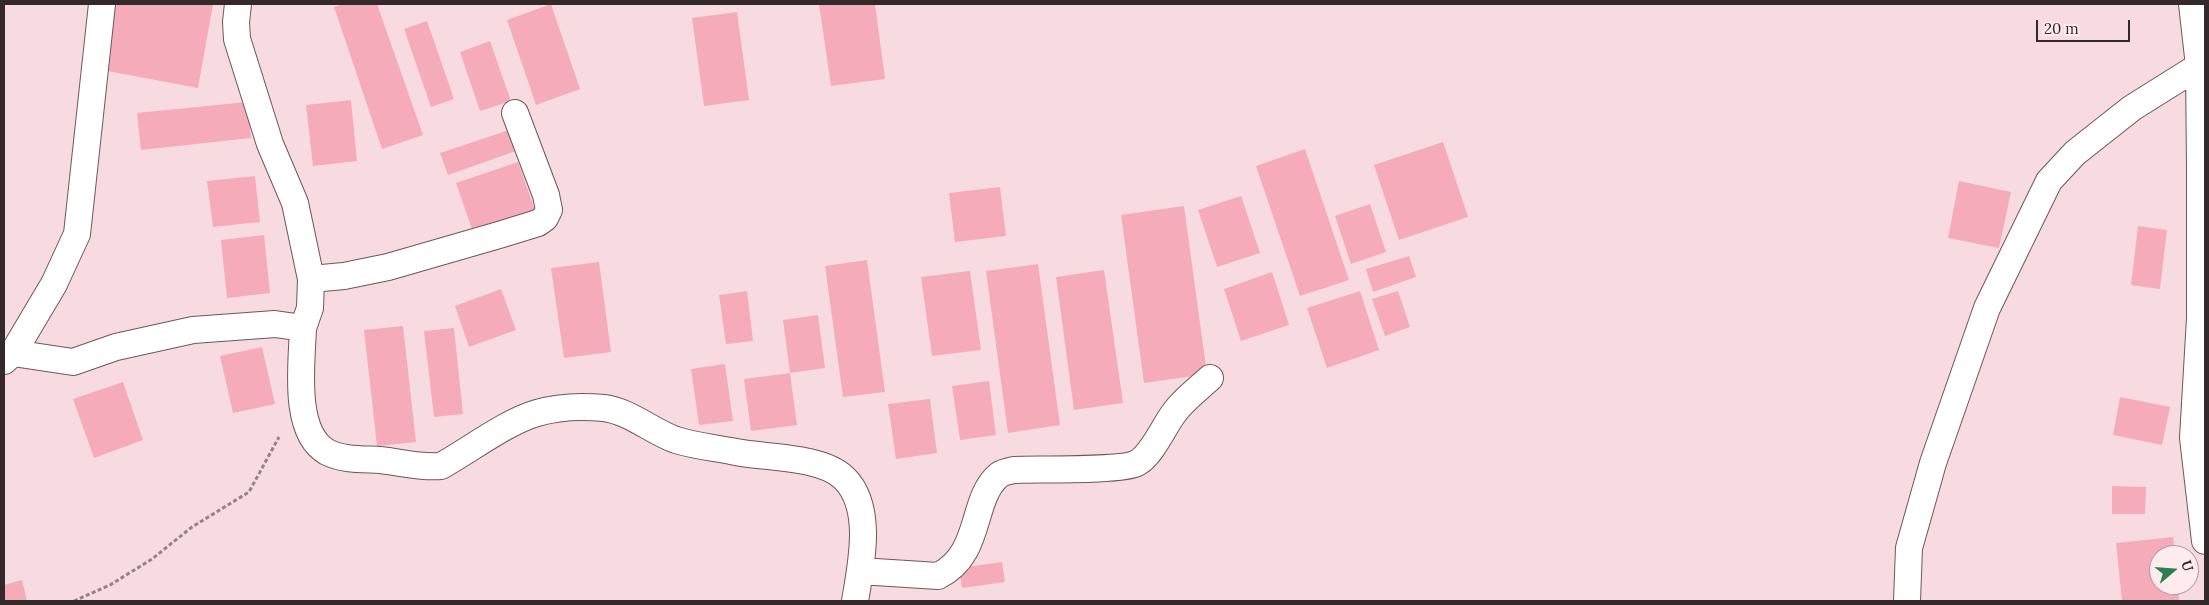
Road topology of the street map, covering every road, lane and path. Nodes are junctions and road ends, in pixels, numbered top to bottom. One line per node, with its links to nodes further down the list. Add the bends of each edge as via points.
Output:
1 (102, 4): 8 (street, via 77,234 54,284)
2 (238, 4): 6 (street, via 238,39 270,144 295,203)
3 (2192, 4): 4 (street)
4 (2198, 66): 11 (street, via 2200,318 2193,438); 15 (street, via 2132,108 2075,153 2049,181 1987,308 1932,463 1910,548)
5 (515, 113): 6 (street, via 546,195 549,210 545,218 499,236 388,266 344,276)
6 (311, 278): 7 (street, via 310,308)
7 (303, 328): 8 (street, via 275,324 194,330 116,347 73,362); 10 (street)
8 (8, 357)
9 (1210, 378): 12 (street, via 1174,412 1137,464 1001,473 986,494 974,533 947,572 938,576)
10 (302, 400): 12 (street, via 305,423 316,442 326,451 341,457 395,461 428,468 441,466 537,413 606,408 676,440 822,466 843,477 860,505 864,546); 13 (path, via 249,492 192,527 152,559 110,585)
11 (2205, 541)
12 (860, 571): 14 (street)
13 (74, 601)
14 (855, 601)
15 (1907, 601)

